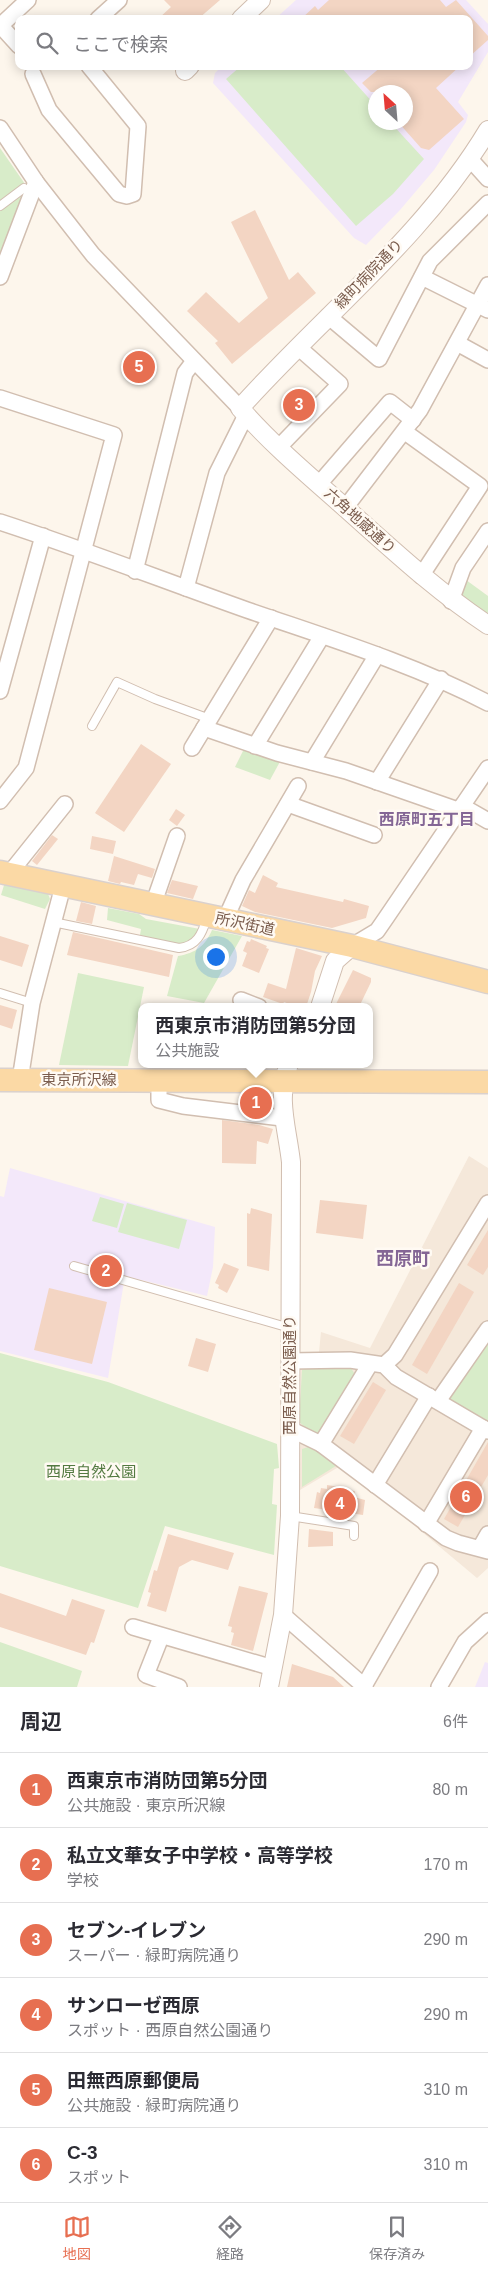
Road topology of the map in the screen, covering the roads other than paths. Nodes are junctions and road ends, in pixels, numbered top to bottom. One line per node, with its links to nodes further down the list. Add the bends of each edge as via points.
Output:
1 (28, 0): 6 (street)
2 (119, 0): 4 (street)
3 (261, 0): 5 (street)
4 (102, 15)
5 (245, 15)
6 (0, 26): 7 (street)
7 (15, 42)
8 (35, 70): 9 (street, via 49,110 119,194 128,196 133,194 135,183 138,126)
9 (92, 70)
10 (0, 128): 14 (street)
11 (488, 130): 12 (street, 緑町病院通り)
12 (470, 159): 13 (street); 21 (street, 緑町病院通り, via 439,200)
13 (488, 179)
14 (30, 185): 16 (lane); 17 (street); 25 (street)
15 (488, 203): 18 (street, via 430,261)
16 (0, 206)
17 (0, 277)
18 (422, 277): 20 (street); 21 (street, via 379,359)
19 (488, 284): 20 (street)
20 (482, 307): 22 (street)
21 (328, 316): 23 (street, 緑町病院通り)
22 (457, 343): 24 (street); 28 (street)
23 (298, 347): 27 (street, 緑町病院通り); 29 (street, via 340,384)
24 (488, 360)
25 (194, 361): 27 (street); 36 (street, via 185,373)
26 (0, 398): 35 (street, via 114,435)
27 (243, 412): 29 (street, 六角地蔵通り); 38 (street, via 217,472)
28 (409, 426): 30 (street, via 390,402); 31 (street); 37 (street, via 480,486)
29 (279, 448): 30 (street, 六角地蔵通り)
30 (319, 484): 31 (street, 六角地蔵通り)
31 (345, 508): 37 (street, 六角地蔵通り)
32 (0, 522): 34 (street)
33 (488, 531): 39 (street, via 463,568)
34 (43, 536): 35 (street); 45 (street)
35 (85, 550): 36 (street); 55 (street, via 26,768)
36 (135, 570): 38 (street)
37 (421, 576): 39 (street, 六角地蔵通り)
38 (186, 588): 40 (street)
39 (452, 601): 41 (street, 六角地蔵通り)
40 (271, 618): 42 (street); 47 (street)
41 (487, 623)
42 (322, 636): 43 (street); 49 (street)
43 (377, 655): 44 (street); 51 (street)
44 (441, 679): 46 (street); 53 (street)
45 (0, 691)
46 (488, 703)
47 (207, 723): 48 (lane, via 117,682); 49 (street); 50 (street)
48 (92, 726)
49 (255, 746): 51 (street)
50 (192, 748)
51 (312, 762): 53 (street)
52 (488, 768): 58 (street)
53 (377, 782): 58 (street)
54 (298, 786): 57 (street)
55 (0, 801)
56 (65, 804): 62 (street)
57 (288, 804): 60 (street, via 333,826); 65 (street, via 243,880)
58 (460, 808): 59 (street); 67 (street, via 382,924)
59 (488, 821)
60 (374, 835)
61 (177, 836): 64 (street)
62 (5, 873): 63 (main road, 所沢街道)
63 (64, 886): 64 (main road, 所沢街道); 66 (street)
64 (153, 905): 65 (main road, 所沢街道)
65 (216, 918): 66 (lane, via 199,939 179,948); 67 (main road, 所沢街道)
66 (53, 922): 71 (street)
67 (352, 946): 68 (main road, 所沢街道); 73 (street, via 335,961)
68 (488, 982)
69 (0, 992): 71 (lane)
70 (241, 1000): 72 (street)
71 (32, 1003): 75 (street)
72 (249, 1003)
73 (321, 1003)
74 (286, 1073): 76 (main road, 東京所沢線); 77 (main road, 東京所沢線); 78 (street, 西原自然公園通り)
75 (10, 1080): 76 (main road, 東京所沢線)
76 (159, 1080): 78 (street, via 159,1100)
77 (488, 1082)
78 (282, 1118): 81 (street, 西原自然公園通り, via 291,1162)
79 (488, 1203): 84 (street, via 395,1355)
80 (74, 1266): 81 (lane)
81 (290, 1328): 83 (street, 西原自然公園通り)
82 (488, 1329): 85 (street)
83 (290, 1362): 84 (street, via 350,1360); 86 (street, 西原自然公園通り)
84 (377, 1364): 85 (street); 88 (street)
85 (434, 1398): 87 (street); 89 (street)
86 (290, 1429): 88 (street); 90 (street, 西原自然公園通り)
87 (486, 1430): 91 (street)
88 (322, 1444): 89 (street)
89 (375, 1485): 91 (street)
90 (290, 1516): 93 (lane, via 354,1526); 96 (street, 西原自然公園通り)
91 (426, 1524): 94 (street, via 458,1544)
92 (488, 1534): 94 (street)
93 (354, 1536)
94 (484, 1549)
95 (430, 1571): 103 (street)
96 (283, 1615): 100 (street, 西原自然公園通り); 103 (street)
97 (488, 1621): 104 (street, via 465,1642)
98 (133, 1627): 99 (street)
99 (161, 1637): 100 (street); 101 (street, via 146,1675)
100 (273, 1668): 102 (street, 西原自然公園通り)
101 (180, 1687)
102 (269, 1687)
103 (364, 1687)
104 (439, 1687)

